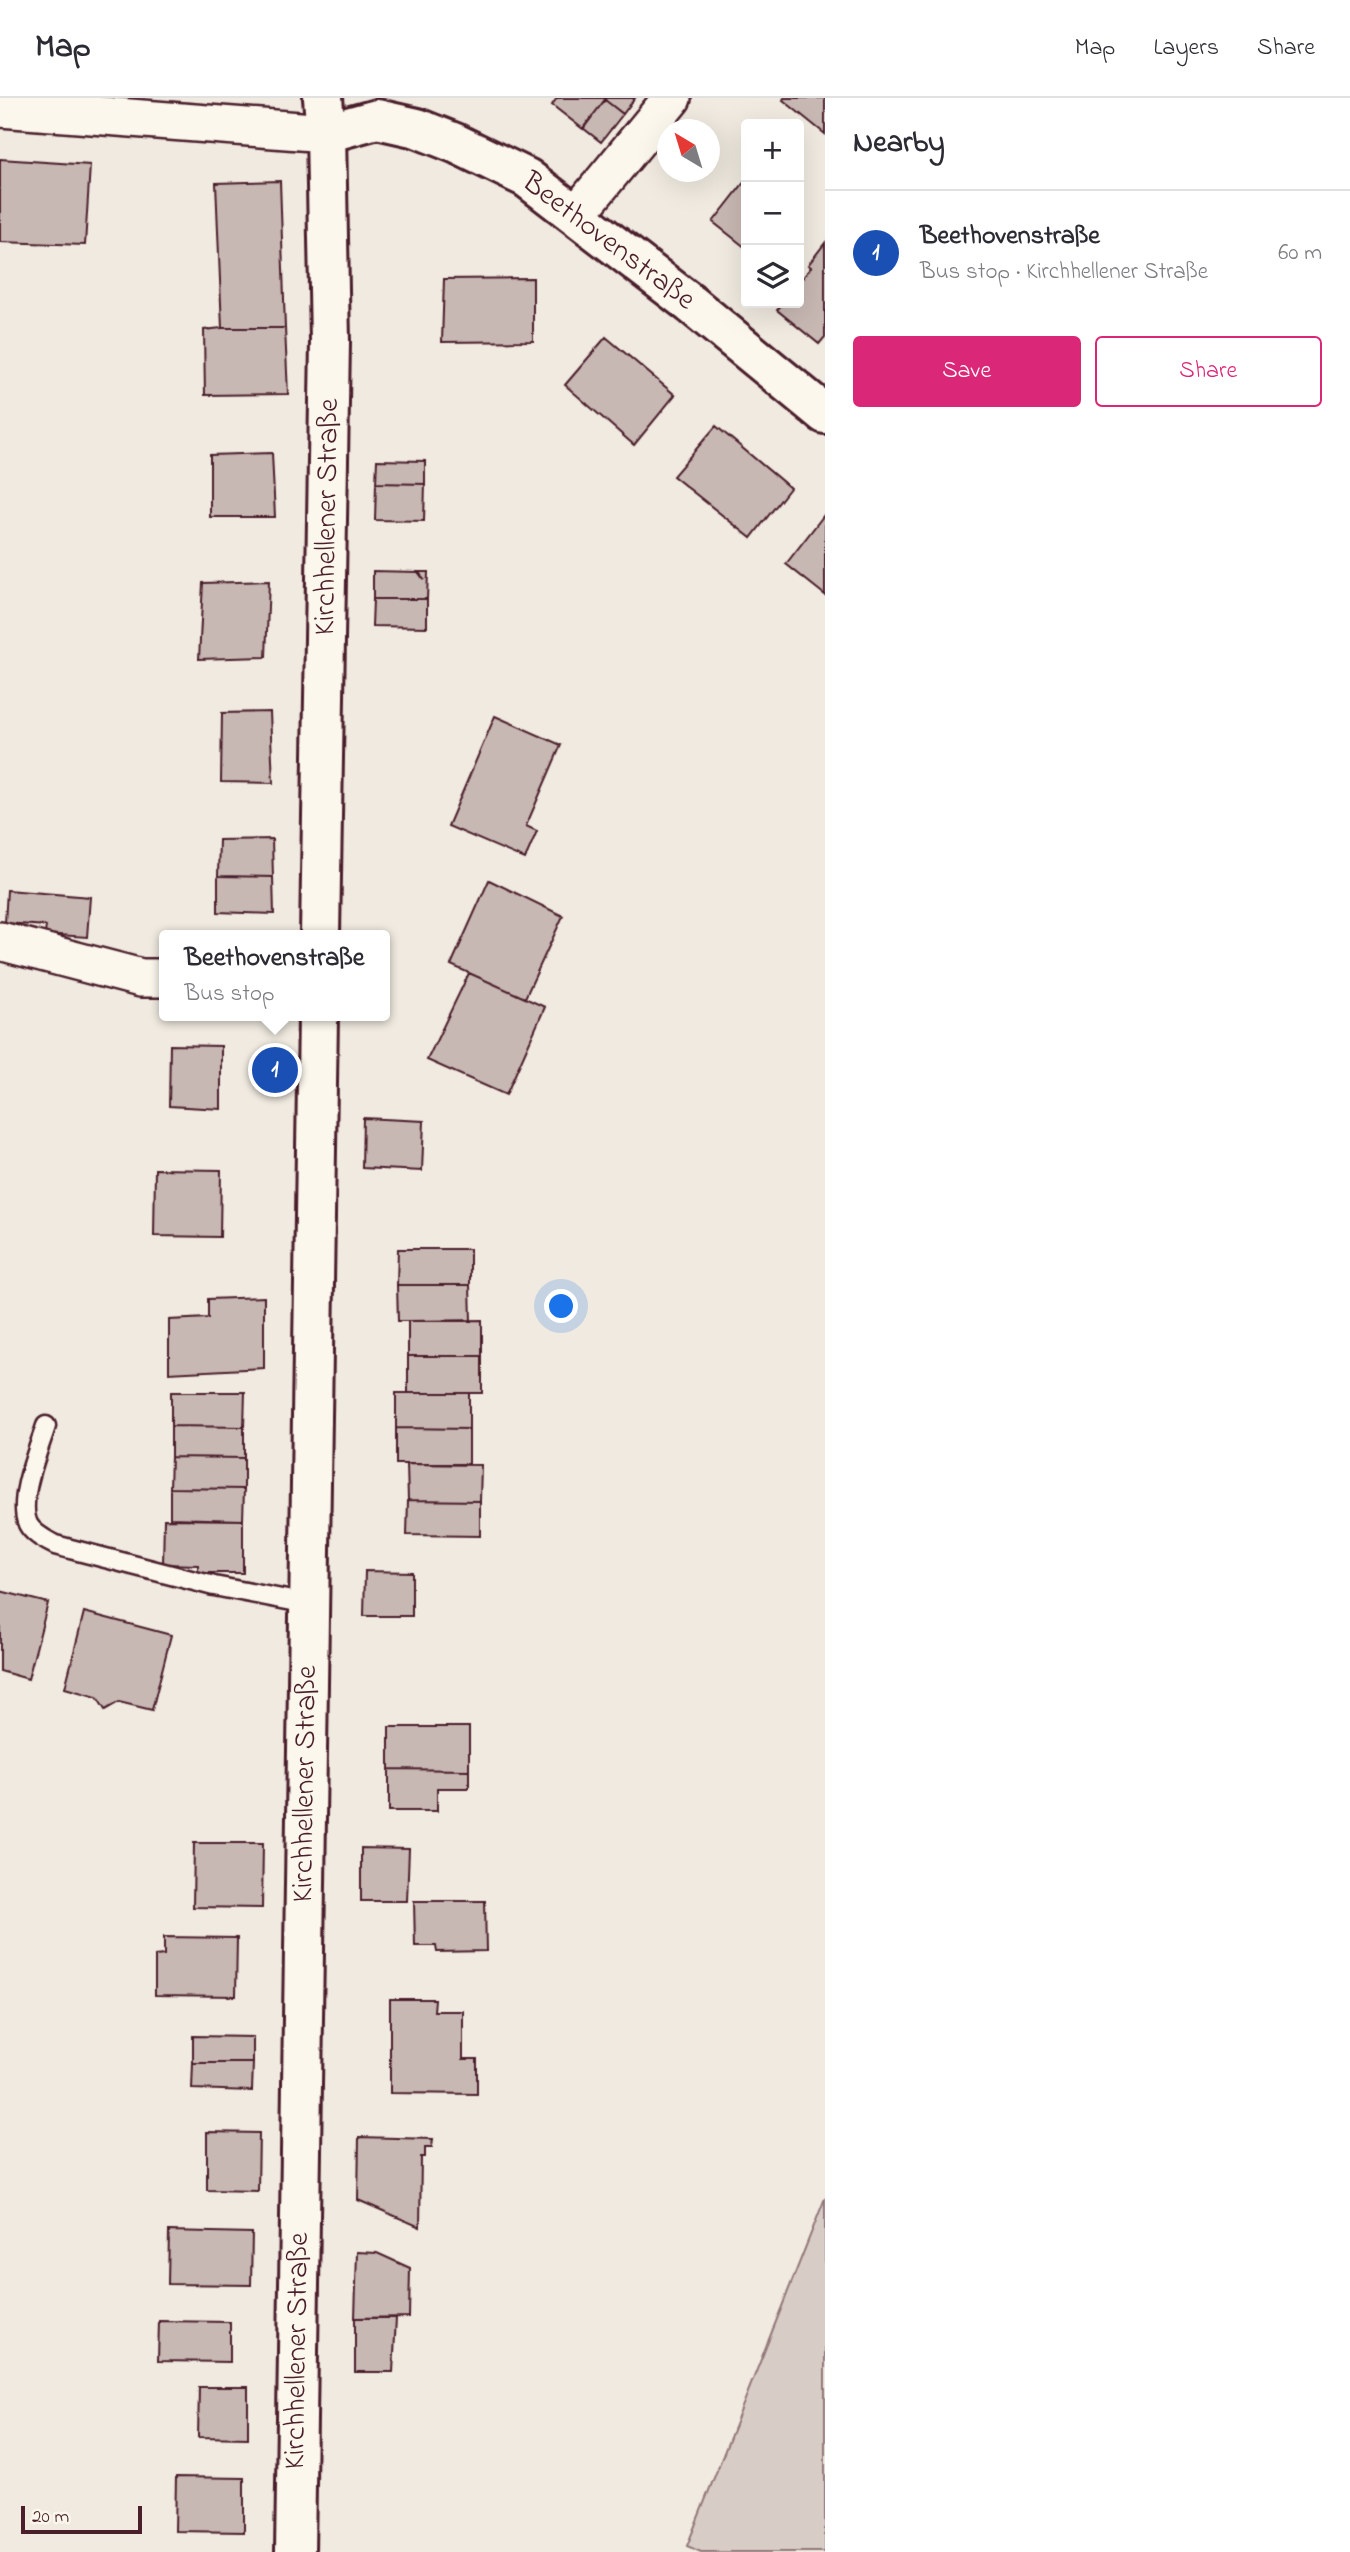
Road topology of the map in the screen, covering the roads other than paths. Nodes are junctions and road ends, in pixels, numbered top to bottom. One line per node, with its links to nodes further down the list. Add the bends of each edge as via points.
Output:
1 (672, 98): 4 (street)
2 (0, 108): 3 (street)
3 (324, 116): 4 (main road, Beethovenstraße, via 377,119 417,128 527,178); 6 (main road, Kirchhellener Straße, via 330,342)
4 (576, 215): 5 (main road, Beethovenstraße)
5 (825, 414)
6 (320, 930)
7 (0, 941): 8 (street, via 141,978)
8 (159, 978)
9 (318, 1021): 11 (main road, Kirchhellener Straße)
10 (46, 1426): 11 (lane, via 25,1497 28,1524 38,1536 55,1545 214,1586)
11 (308, 1604): 12 (main road, Kirchhellener Straße)
12 (295, 2552)

